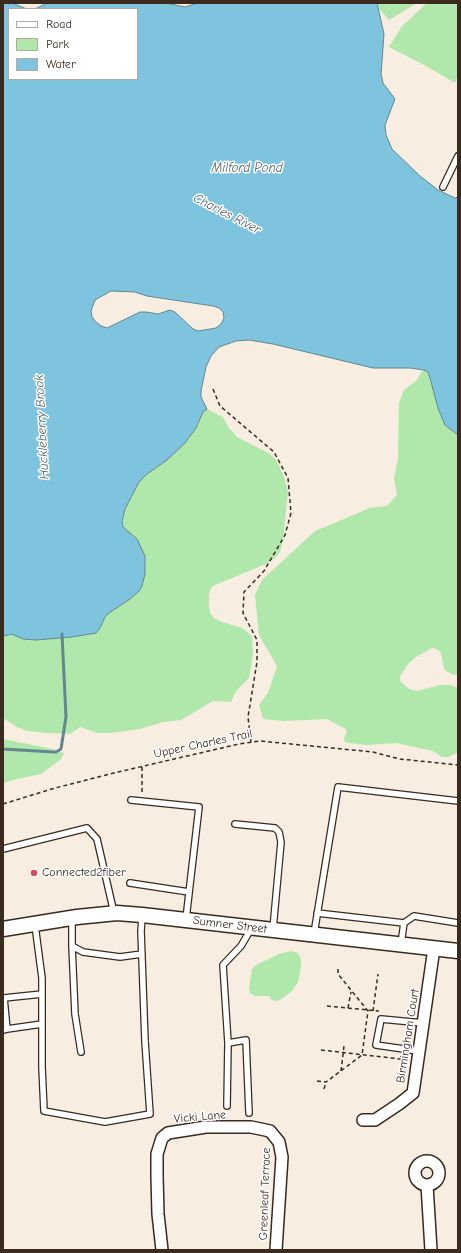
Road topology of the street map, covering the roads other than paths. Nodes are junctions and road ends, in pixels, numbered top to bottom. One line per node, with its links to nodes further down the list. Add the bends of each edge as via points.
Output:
1 (458, 156): 2 (lane)
2 (443, 187)
3 (131, 800): 8 (lane, via 199,807)
4 (458, 801): 10 (lane, via 338,787)
5 (235, 824): 19 (lane, via 275,828 279,832 281,842)
6 (3, 849): 9 (lane, via 87,828 97,839)
7 (130, 884): 8 (lane)
8 (189, 892): 13 (lane)
9 (114, 913): 11 (street, Sumner Street); 12 (street, Sumner Street)
10 (317, 913): 15 (lane); 20 (lane)
11 (142, 915): 13 (street, Sumner Street); 25 (lane)
12 (72, 917): 14 (street, Sumner Street); 22 (lane)
13 (186, 920): 17 (street, Sumner Street)
14 (35, 923): 18 (street, Sumner Street); 26 (lane)
15 (404, 923): 16 (lane, via 414,916); 21 (lane)
16 (458, 923)
17 (252, 927): 19 (street, Sumner Street); 30 (lane, via 223,965)
18 (3, 929)
19 (273, 930): 20 (street, Sumner Street)
20 (314, 934): 21 (street, Sumner Street)
21 (401, 944): 23 (street, Sumner Street)
22 (72, 946): 25 (lane, via 83,952 120,958); 32 (lane, via 75,1014)
23 (434, 948): 24 (street, Sumner Street); 27 (street, Birmingham Court)
24 (458, 951)
25 (142, 954): 28 (lane, via 150,1114 105,1122 44,1111)
26 (42, 994): 28 (lane); 29 (lane, via 4,998)
27 (423, 1023): 31 (street, Birmingham Court); 31 (lane, via 381,1019 376,1045)
28 (42, 1024): 29 (lane)
29 (5, 1029)
30 (228, 1043): 33 (lane); 34 (lane, via 246,1040)
31 (418, 1051): 35 (street, Birmingham Court, via 413,1093 375,1120)
32 (81, 1052)
33 (227, 1106)
34 (249, 1113)
35 (364, 1120)
36 (278, 1140): 38 (street, Vicki Lane, via 270,1131 251,1127 206,1127 168,1132 162,1138 157,1154 158,1214); 39 (street, Greenleaf Terrace, via 282,1157)
37 (427, 1185): 40 (street)
38 (162, 1250)
39 (276, 1250)
40 (431, 1250)

